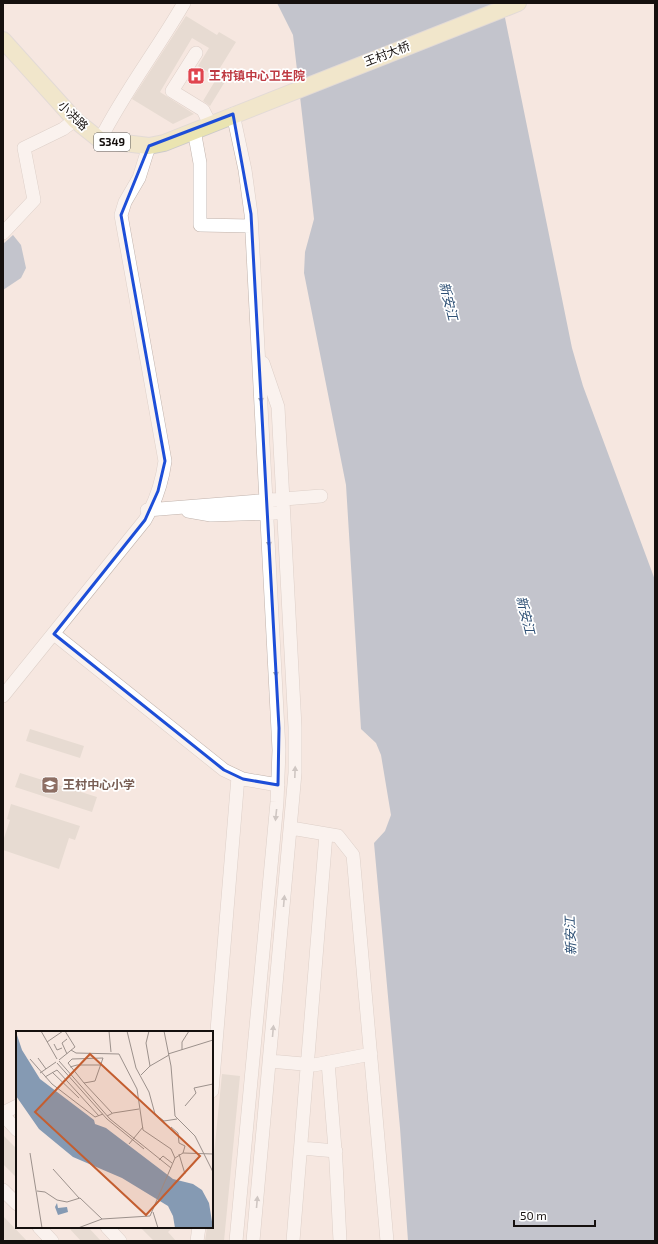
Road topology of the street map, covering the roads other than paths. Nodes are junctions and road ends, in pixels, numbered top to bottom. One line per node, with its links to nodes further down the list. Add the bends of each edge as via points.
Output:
1 (184, 3): 9 (street, via 113,114)
2 (518, 3): 5 (main road, 王村大桥 / S349)
3 (3, 40): 6 (main road, 小洪路 / S349)
4 (196, 53): 7 (street, via 172,91 203,110)
5 (233, 114): 7 (main road, S349); 11 (street, via 245,170)
6 (75, 120): 9 (main road, 小洪路 / S349); 12 (street, via 63,129 24,148 34,200)
7 (210, 124): 8 (main road, S349)
8 (194, 130): 10 (main road, S349); 11 (street, via 200,164 200,225)
9 (100, 140): 10 (main road, S349)
10 (149, 146): 15 (street, via 139,178 125,202 122,215 164,462 161,482)
11 (251, 226): 13 (street)
12 (3, 233)
13 (257, 345): 16 (street, one-way to 16); 17 (street, via 278,407)
14 (321, 496): 15 (street)
15 (150, 508): 16 (street, via 211,515); 18 (street, via 145,520)
16 (268, 513): 17 (street); 21 (street, one-way to 21, via 279,728)
17 (284, 513): 22 (street, one-way to 17, via 295,727)
18 (54, 634): 19 (street); 20 (street, via 224,770)
19 (3, 696)
20 (238, 777): 21 (street); 28 (street)
21 (278, 785): 42 (street, one-way to 42)
22 (291, 828): 23 (street); 25 (street, one-way to 22)
23 (326, 834): 24 (street, via 338,836 353,855); 27 (street)
24 (370, 1054): 26 (street); 46 (street)
25 (270, 1061): 27 (street); 43 (street, one-way to 25)
26 (328, 1062): 27 (street); 33 (street)
27 (308, 1064): 32 (street)
28 (213, 1080)
29 (16, 1107): 30 (street)
30 (3, 1114): 31 (street)
31 (16, 1129)
32 (301, 1148): 33 (street); 44 (street)
33 (336, 1151): 45 (street)
34 (3, 1190): 35 (street)
35 (16, 1203)
36 (40, 1228): 39 (street)
37 (108, 1228): 40 (street)
38 (199, 1228): 41 (street)
39 (52, 1241)
40 (120, 1241)
41 (197, 1241)
42 (236, 1241)
43 (253, 1241)
44 (293, 1241)
45 (340, 1241)
46 (387, 1241)

